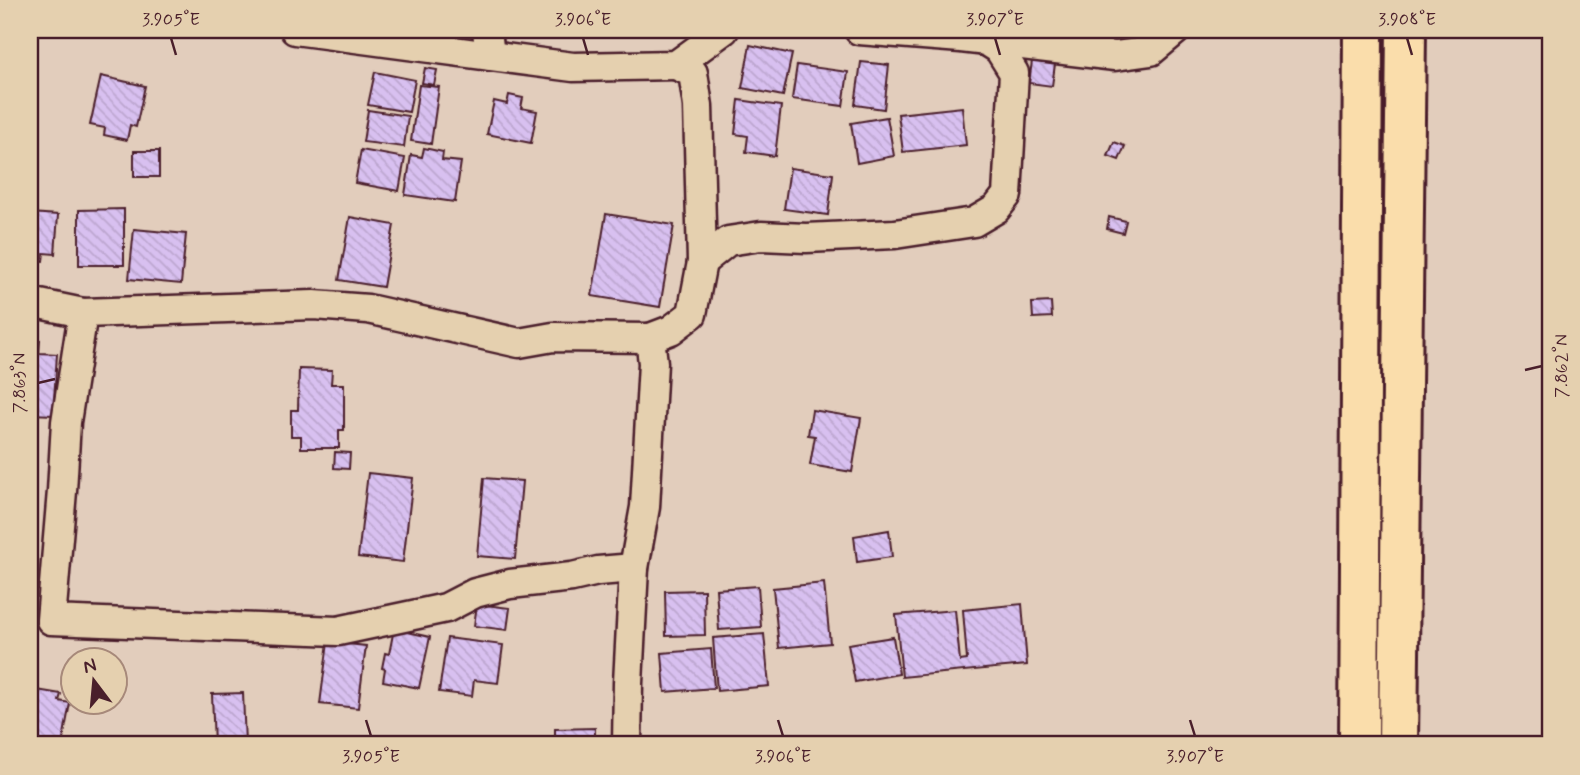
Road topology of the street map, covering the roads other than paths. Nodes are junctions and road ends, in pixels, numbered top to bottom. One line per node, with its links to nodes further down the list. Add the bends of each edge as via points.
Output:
1 (295, 30): 8 (street)
2 (724, 30): 9 (street)
3 (859, 30): 7 (street)
4 (1176, 30): 7 (street, via 1151,51 1115,56)
5 (1363, 30): 16 (highway)
6 (1406, 30): 17 (highway)
7 (988, 42): 10 (street, via 999,49 1014,73 1007,195 996,209 974,222 895,234 806,239 761,236 728,241)
8 (489, 43): 9 (street, via 573,67)
9 (676, 65): 10 (street, via 693,73 698,106)
10 (702, 262): 13 (street, via 692,314)
11 (30, 302): 12 (street)
12 (83, 313): 13 (street, via 314,305 368,309 519,343 553,337); 14 (street, via 66,422 51,620 338,631 446,608 475,593 510,584)
13 (650, 338): 14 (street, via 653,363 645,507)
14 (634, 568): 15 (street)
15 (627, 745)
16 (1359, 745)
17 (1398, 745)

